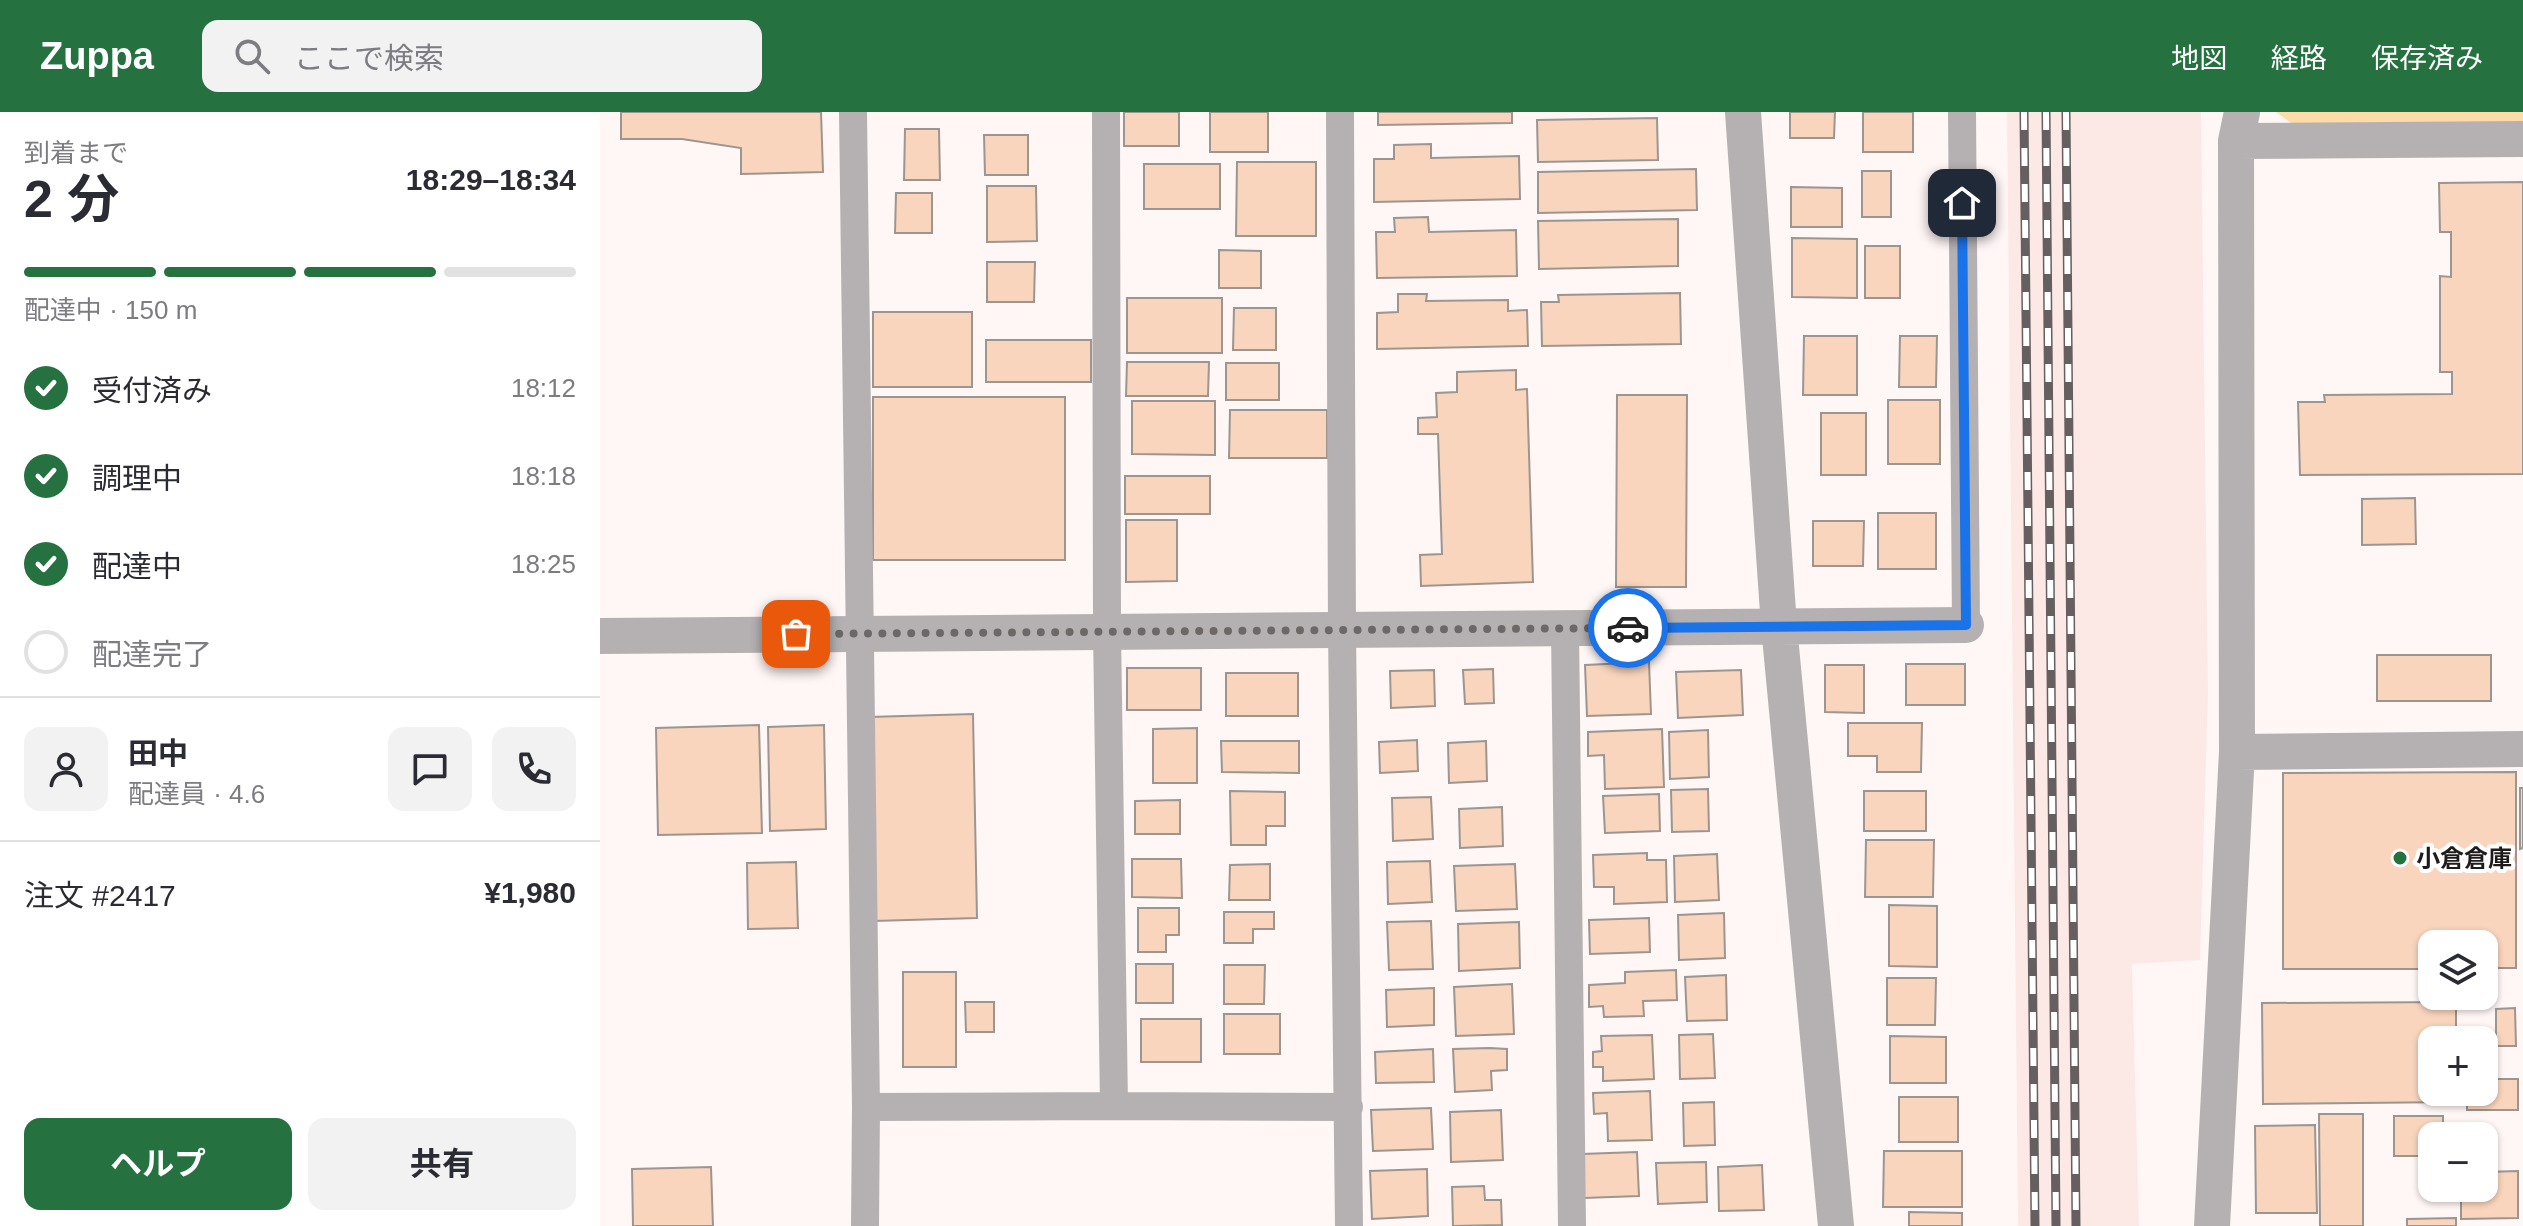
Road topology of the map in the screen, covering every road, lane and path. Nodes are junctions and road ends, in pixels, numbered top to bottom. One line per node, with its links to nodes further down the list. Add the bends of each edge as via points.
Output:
1 (853, 112): 13 (street)
2 (1106, 112): 11 (street)
3 (1340, 112): 12 (street)
4 (1743, 112): 9 (street)
5 (1962, 112): 8 (street)
6 (2239, 127): 7 (street); 16 (street)
7 (2523, 139)
8 (1966, 625): 9 (street)
9 (1779, 626): 10 (street); 23 (street)
10 (1565, 629): 12 (street); 22 (street)
11 (1107, 630): 12 (street); 13 (street); 17 (street)
12 (1342, 630): 19 (street)
13 (858, 633): 14 (street); 18 (street)
14 (600, 636)
15 (2523, 749): 16 (street)
16 (2237, 752): 24 (street)
17 (1114, 1106): 18 (street); 19 (street)
18 (866, 1107): 20 (street)
19 (1349, 1107): 21 (street)
20 (865, 1226)
21 (1349, 1226)
22 (1572, 1226)
23 (1836, 1226)
24 (2212, 1226)

